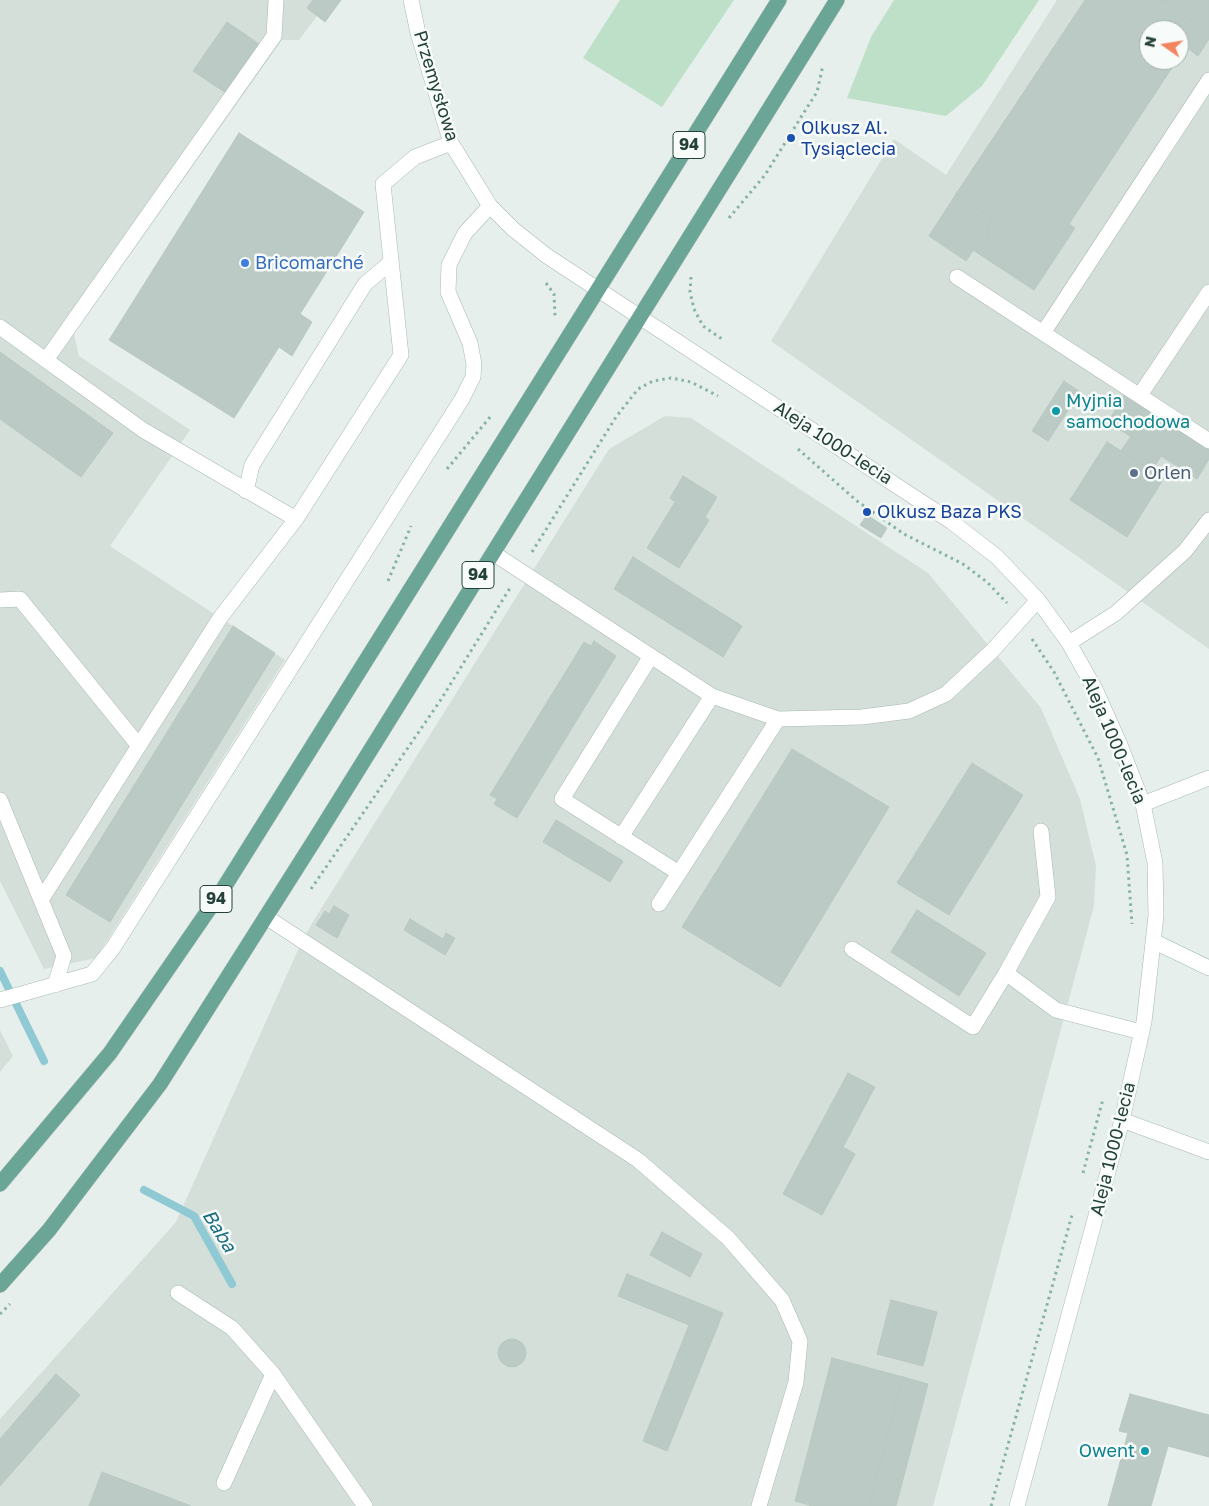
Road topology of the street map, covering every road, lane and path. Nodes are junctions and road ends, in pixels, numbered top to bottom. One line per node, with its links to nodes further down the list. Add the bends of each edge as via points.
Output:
1 (276, 0): 21 (street, via 274,36)
2 (411, 0): 7 (street, Przemysłowa)
3 (779, 0): 14 (main road, 94)
4 (837, 0): 16 (main road, 94)
5 (824, 65): 9 (path, via 817,92 766,175)
6 (1209, 80): 19 (street)
7 (451, 143): 8 (street, Przemysłowa); 10 (street, via 415,158 383,184)
8 (490, 206): 14 (street, Przemysłowa, via 547,256); 57 (street, via 465,233 449,265 448,292 470,343 474,364 473,377 462,399 113,948 92,974)
9 (726, 220)
10 (391, 262): 29 (street, via 365,284 252,465); 30 (street, via 401,355)
11 (691, 274): 20 (path, via 690,292 694,309 703,326)
12 (957, 277): 19 (street)
13 (546, 282): 17 (path, via 554,294)
14 (598, 289): 16 (street, Aleja 1000-lecia); 64 (main road, 94, via 223,889 110,1054)
15 (1207, 301): 22 (street)
16 (641, 316): 33 (main road, 94); 36 (street, Aleja 1000-lecia, via 952,522 997,558)
17 (554, 322)
18 (0, 326): 21 (street)
19 (1043, 332): 22 (street)
20 (722, 339)
21 (46, 360): 29 (street, via 144,430)
22 (1140, 395): 26 (street)
23 (722, 399): 25 (path, via 692,382 671,378 653,381 638,389)
24 (496, 411): 28 (path)
25 (616, 417)
26 (1209, 441)
27 (796, 447): 37 (path, via 857,500 904,534 963,564 987,582)
28 (447, 469)
29 (246, 491): 30 (street)
30 (296, 520): 42 (street, via 220,618)
31 (1209, 520): 38 (street, via 1185,551 1116,613)
32 (411, 526): 34 (path)
33 (492, 552): 39 (street); 51 (main road, 94)
34 (387, 583)
35 (0, 600): 42 (street, via 20,599)
36 (1038, 600): 37 (street); 38 (street, Aleja 1000-lecia)
37 (1020, 620): 41 (street, via 946,694 909,711 862,717); 52 (path, via 1054,672 1098,758 1127,855)
38 (1069, 643): 45 (street, Aleja 1000-lecia, via 1096,691)
39 (651, 656): 40 (street); 47 (street, via 562,799)
40 (712, 696): 41 (street); 47 (street)
41 (778, 719): 48 (street)
42 (139, 746): 49 (street)
43 (1209, 778): 45 (street)
44 (0, 800): 49 (street)
45 (1143, 804): 53 (street, Aleja 1000-lecia, via 1154,863 1156,916)
46 (1041, 831): 56 (street, via 1048,897)
47 (622, 837): 48 (street)
48 (680, 873): 50 (street)
49 (41, 900): 57 (street, via 64,956)
50 (659, 904)
51 (266, 917): 66 (main road, 94, via 160,1084 55,1223); 71 (street, via 638,1160 728,1238 782,1300 800,1341 796,1382)
52 (1132, 932)
53 (1152, 942): 55 (street); 59 (street, Aleja 1000-lecia)
54 (852, 949): 56 (street, via 973,1027)
55 (1209, 968)
56 (1006, 973): 59 (street, via 1056,1010)
57 (49, 987): 58 (street)
58 (0, 1000)
59 (1141, 1032): 61 (street, Aleja 1000-lecia)
60 (1105, 1089): 63 (path)
61 (1122, 1120): 62 (street); 73 (street, Aleja 1000-lecia)
62 (1209, 1152)
63 (1081, 1182)
64 (0, 1184)
65 (1073, 1210): 72 (path)
66 (0, 1285)
67 (178, 1293): 68 (street, via 232,1328)
68 (273, 1374): 69 (street); 70 (street)
69 (224, 1483)
70 (365, 1506)
71 (759, 1506)
72 (991, 1506)
73 (1017, 1506)

